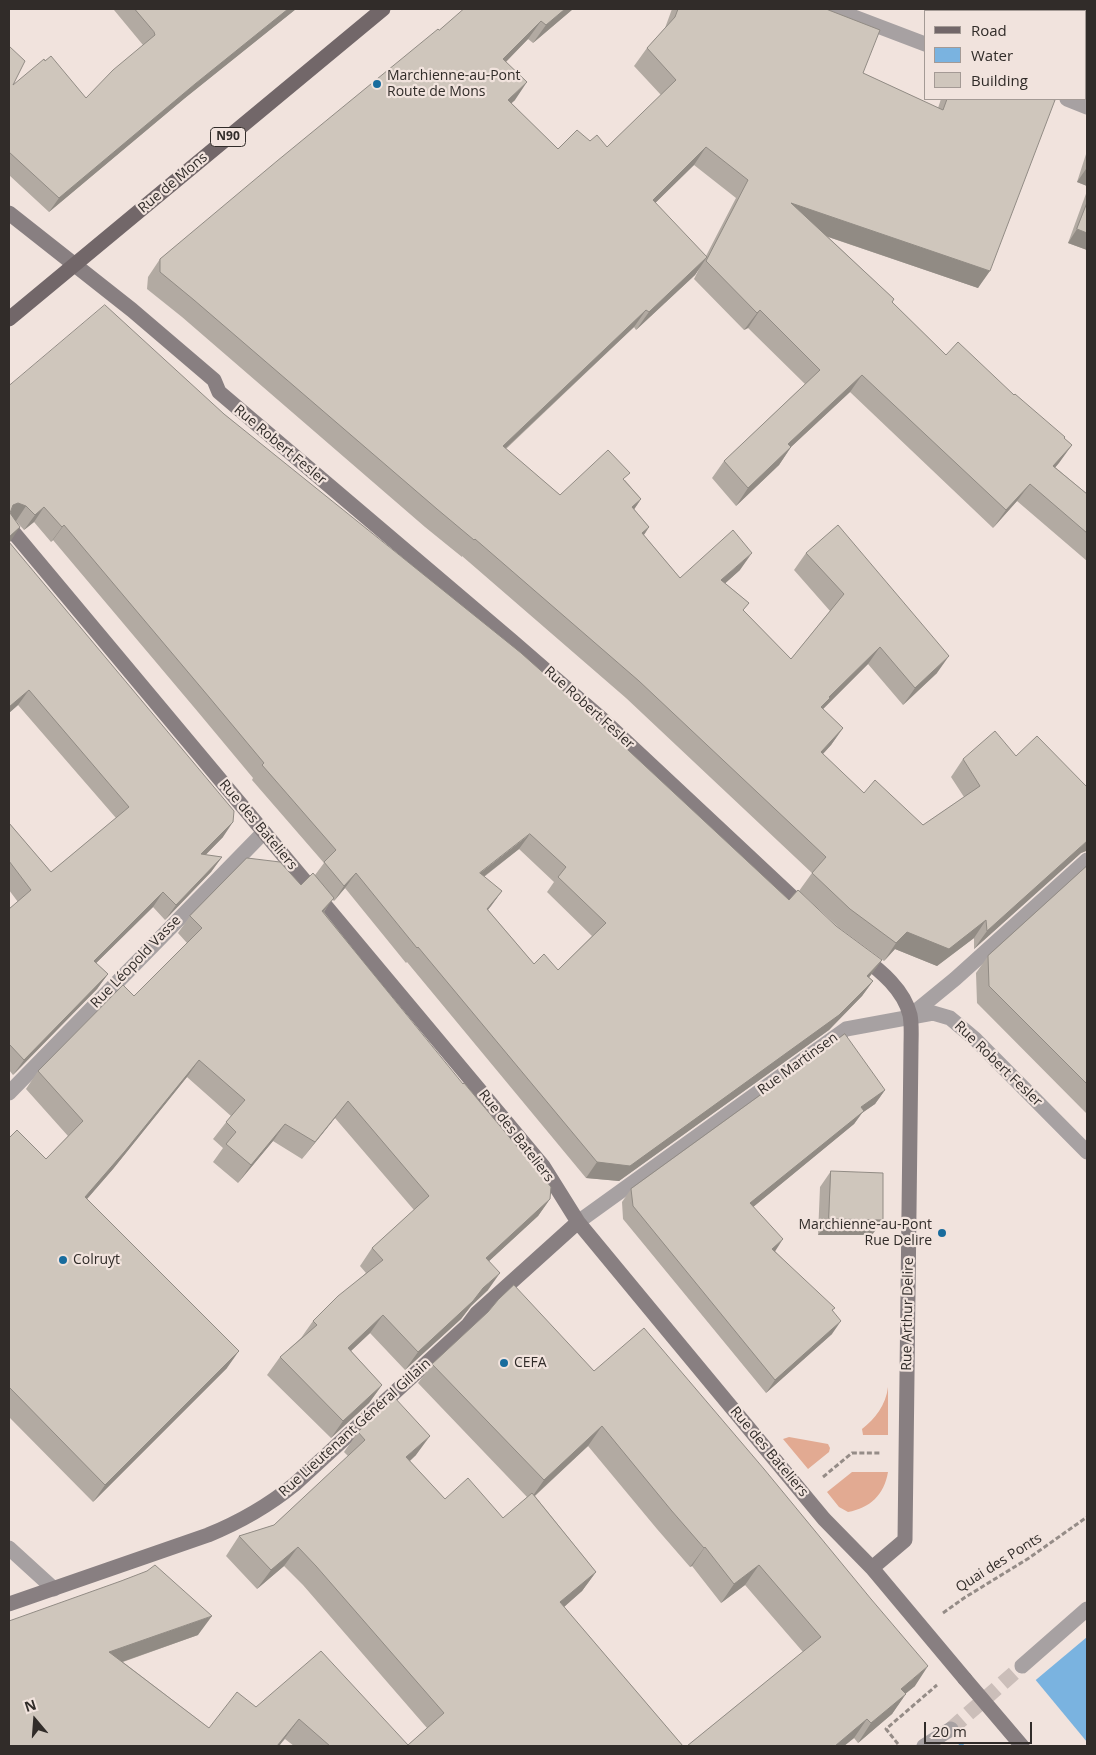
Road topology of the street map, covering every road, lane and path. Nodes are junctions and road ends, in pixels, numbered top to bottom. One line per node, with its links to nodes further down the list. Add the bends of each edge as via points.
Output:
1 (383, 9): 7 (main road, Rue de Mons / N90)
2 (832, 9): 3 (street)
3 (924, 44)
4 (1070, 100): 5 (street)
5 (1087, 106)
6 (9, 212): 7 (main road, Rue Robert Fesler)
7 (74, 265): 8 (main road, Rue de Mons / N90); 12 (main road, Rue Robert Fesler, via 207,373 219,392 603,720)
8 (9, 319)
9 (9, 527): 10 (main road, Rue des Bateliers)
10 (264, 832): 15 (street, Rue Léopold Vasse); 17 (main road, Rue des Bateliers, via 543,1166)
11 (1087, 860): 14 (street, Rue Martinsen)
12 (814, 917)
13 (848, 946): 14 (main road, via 879,969 906,1004)
14 (910, 1016): 16 (street, Rue Robert Fesler, via 933,1013 950,1018); 17 (street, Rue Martinsen, via 846,1029); 18 (main road, Rue Arthur Delire)
15 (9, 1093)
16 (1087, 1152)
17 (578, 1222): 19 (main road, Rue des Bateliers); 23 (main road, Rue Lieutenant Général Gillain, via 303,1478 275,1500 234,1524)
18 (907, 1454): 19 (path, via 852,1453); 22 (main road, Rue Arthur Delire, via 905,1540)
19 (803, 1493): 22 (main road, Rue des Bateliers)
20 (1087, 1517): 26 (path, Quai des Ponts, via 964,1598)
21 (9, 1548): 23 (street)
22 (872, 1568): 26 (main road, Rue des Bateliers)
23 (54, 1589): 24 (main road, Rue Lieutenant Général Gillain)
24 (9, 1604)
25 (1087, 1609): 27 (street)
26 (924, 1629): 32 (main road, Rue des Bateliers, bridge)
27 (1022, 1666)
28 (923, 1697): 30 (path, via 886,1729)
29 (951, 1729): 31 (street)
30 (894, 1739)
31 (924, 1746)
32 (1022, 1746)

